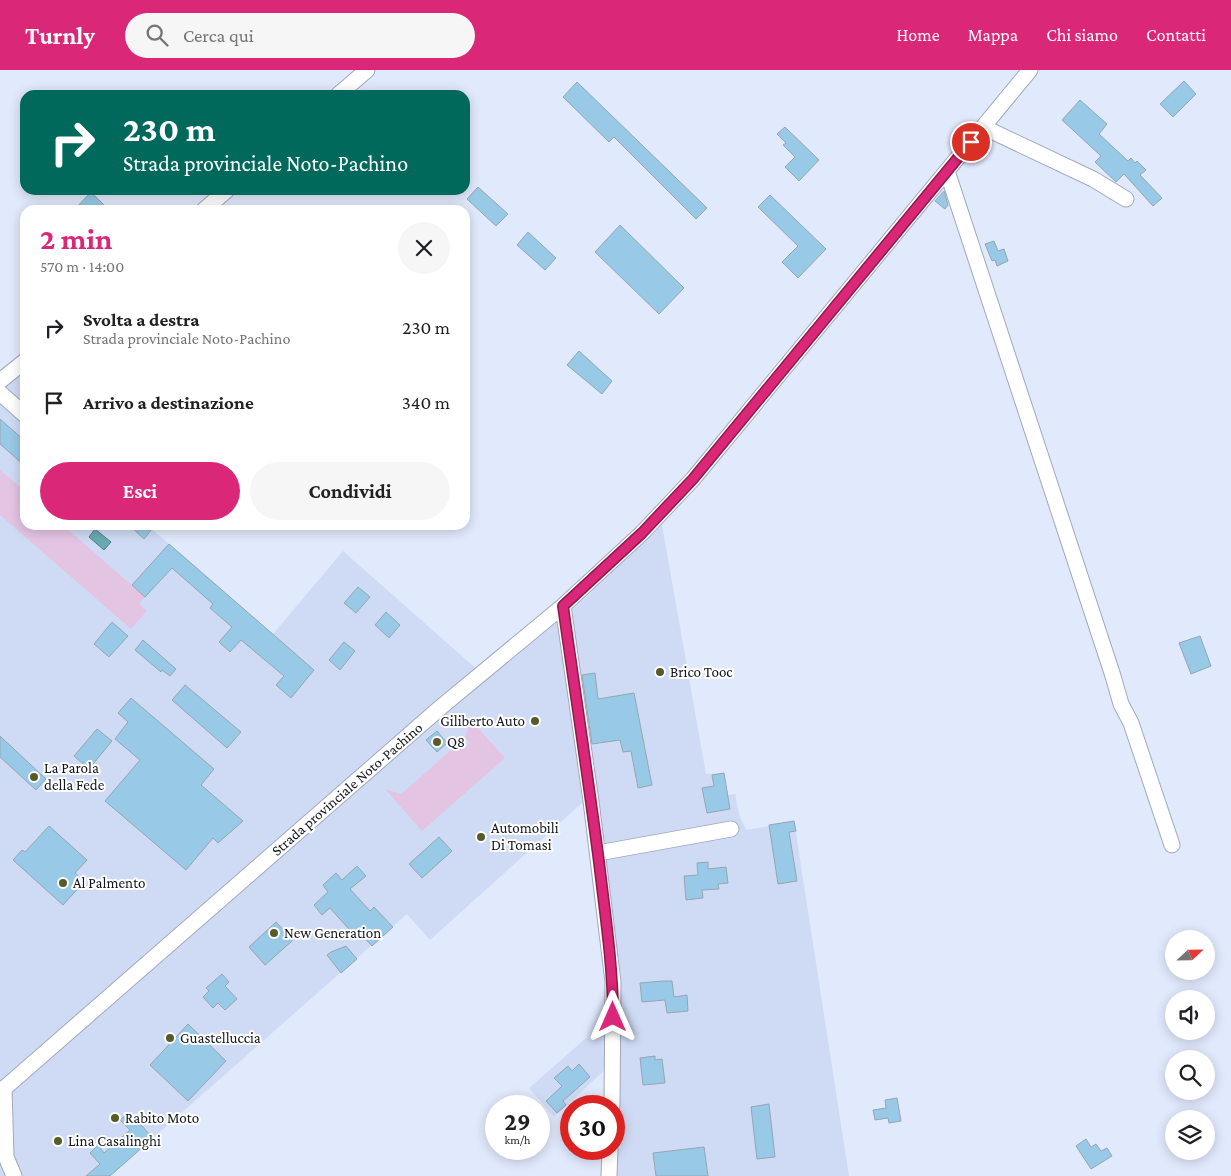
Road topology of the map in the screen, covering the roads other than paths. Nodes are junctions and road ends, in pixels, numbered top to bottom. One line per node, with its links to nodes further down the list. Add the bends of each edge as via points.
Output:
1 (367, 70): 3 (street)
2 (1030, 70): 4 (street, Strada provinciale Noto-Pachino)
3 (344, 90)
4 (983, 127): 5 (street, Strada provinciale Noto-Pachino); 7 (street, via 1093,179)
5 (947, 171): 13 (street, Strada provinciale Noto-Pachino, via 693,479 642,533); 15 (street, via 1121,704 1131,723)
6 (222, 195): 8 (street)
7 (1126, 199)
8 (210, 205)
9 (20, 365): 10 (street)
10 (0, 381)
11 (0, 392): 12 (street)
12 (20, 410)
13 (563, 606): 16 (street); 17 (street, Strada provinciale Noto-Pachino, via 427,719)
14 (732, 830): 16 (street)
15 (1172, 845)
16 (598, 853): 18 (street, via 613,982)
17 (2, 1090): 19 (street)
18 (612, 1095)
19 (3, 1150): 21 (street)
20 (610, 1160): 22 (street)
21 (14, 1176)
22 (609, 1176)

